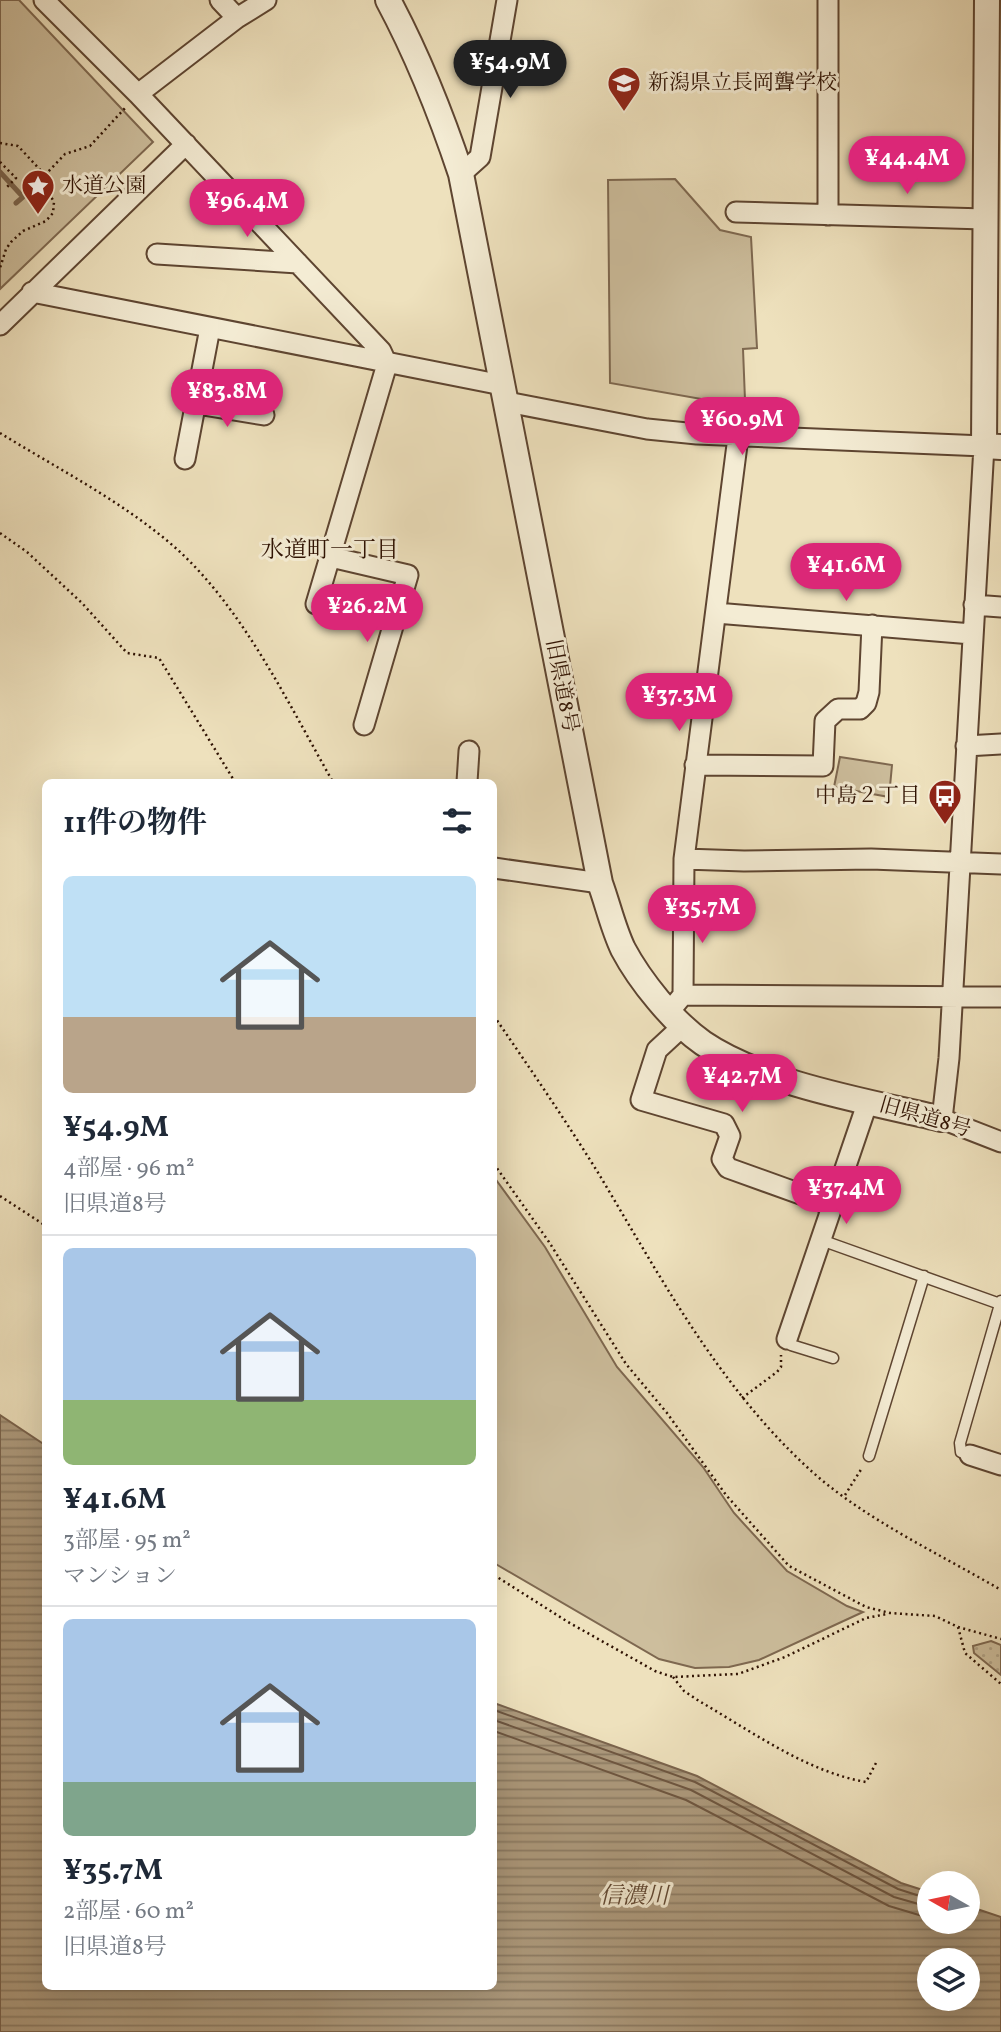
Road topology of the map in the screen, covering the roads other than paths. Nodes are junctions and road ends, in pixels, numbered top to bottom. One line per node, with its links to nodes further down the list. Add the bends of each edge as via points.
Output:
1 (44, 0): 10 (street)
2 (220, 0): 8 (street)
3 (266, 0): 8 (street)
4 (388, 0): 12 (street, 旧県道8号, via 411,41)
5 (507, 0): 12 (street, via 480,157)
6 (828, 0): 14 (street)
7 (987, 0): 9 (street)
8 (237, 18): 10 (street)
9 (994, 93): 15 (street)
10 (138, 94): 11 (street)
11 (186, 144): 17 (street); 18 (street)
12 (461, 174): 23 (street, 旧県道8号)
13 (736, 212): 14 (street)
14 (828, 215): 15 (street)
15 (985, 219): 19 (street)
16 (156, 254): 17 (street)
17 (298, 263): 22 (street, via 381,351)
18 (32, 292): 20 (street); 21 (street)
19 (993, 307): 27 (street)
20 (0, 325)
21 (210, 328): 22 (street); 24 (street)
22 (387, 364): 23 (street); 29 (street)
23 (505, 394): 26 (street, via 646,429); 46 (street, 旧県道8号)
24 (197, 404): 25 (street); 28 (street)
25 (264, 415)
26 (738, 437): 27 (street); 33 (street)
27 (992, 447): 31 (street)
28 (185, 459)
29 (331, 557): 30 (street); 36 (street, via 408,575)
30 (316, 604)
31 (974, 605): 32 (street); 35 (street)
32 (1001, 607)
33 (716, 613): 34 (street); 40 (street)
34 (872, 625): 35 (street); 40 (street, via 866,703 860,709 838,709 825,721 822,766)
35 (972, 634): 38 (street)
36 (364, 725)
37 (1001, 744): 38 (street)
38 (966, 746): 43 (street)
39 (469, 751): 41 (street)
40 (695, 765): 42 (street)
41 (467, 779)
42 (684, 859): 43 (street); 49 (street)
43 (960, 863): 44 (street); 48 (street)
44 (1001, 863)
45 (497, 868): 46 (street)
46 (600, 883): 49 (street, 旧県道8号, via 623,949 637,972)
47 (1001, 996): 48 (street)
48 (951, 997): 49 (street); 51 (street)
49 (679, 1011): 50 (street, 旧県道8号, via 699,1041 715,1051 759,1071); 53 (street, via 657,1050 640,1100 724,1124 730,1136 722,1159 728,1168)
50 (868, 1101): 51 (street, 旧県道8号); 53 (street)
51 (942, 1119): 52 (street, 旧県道8号)
52 (1001, 1142)
53 (831, 1205): 54 (street)
54 (821, 1240): 55 (lane); 57 (street)
55 (925, 1276): 56 (lane); 60 (lane)
56 (1001, 1303): 59 (lane, via 960,1443 961,1451)
57 (787, 1339): 58 (lane, via 791,1345)
58 (833, 1359)
59 (970, 1454): 61 (street)
60 (869, 1456)
61 (999, 1458)

